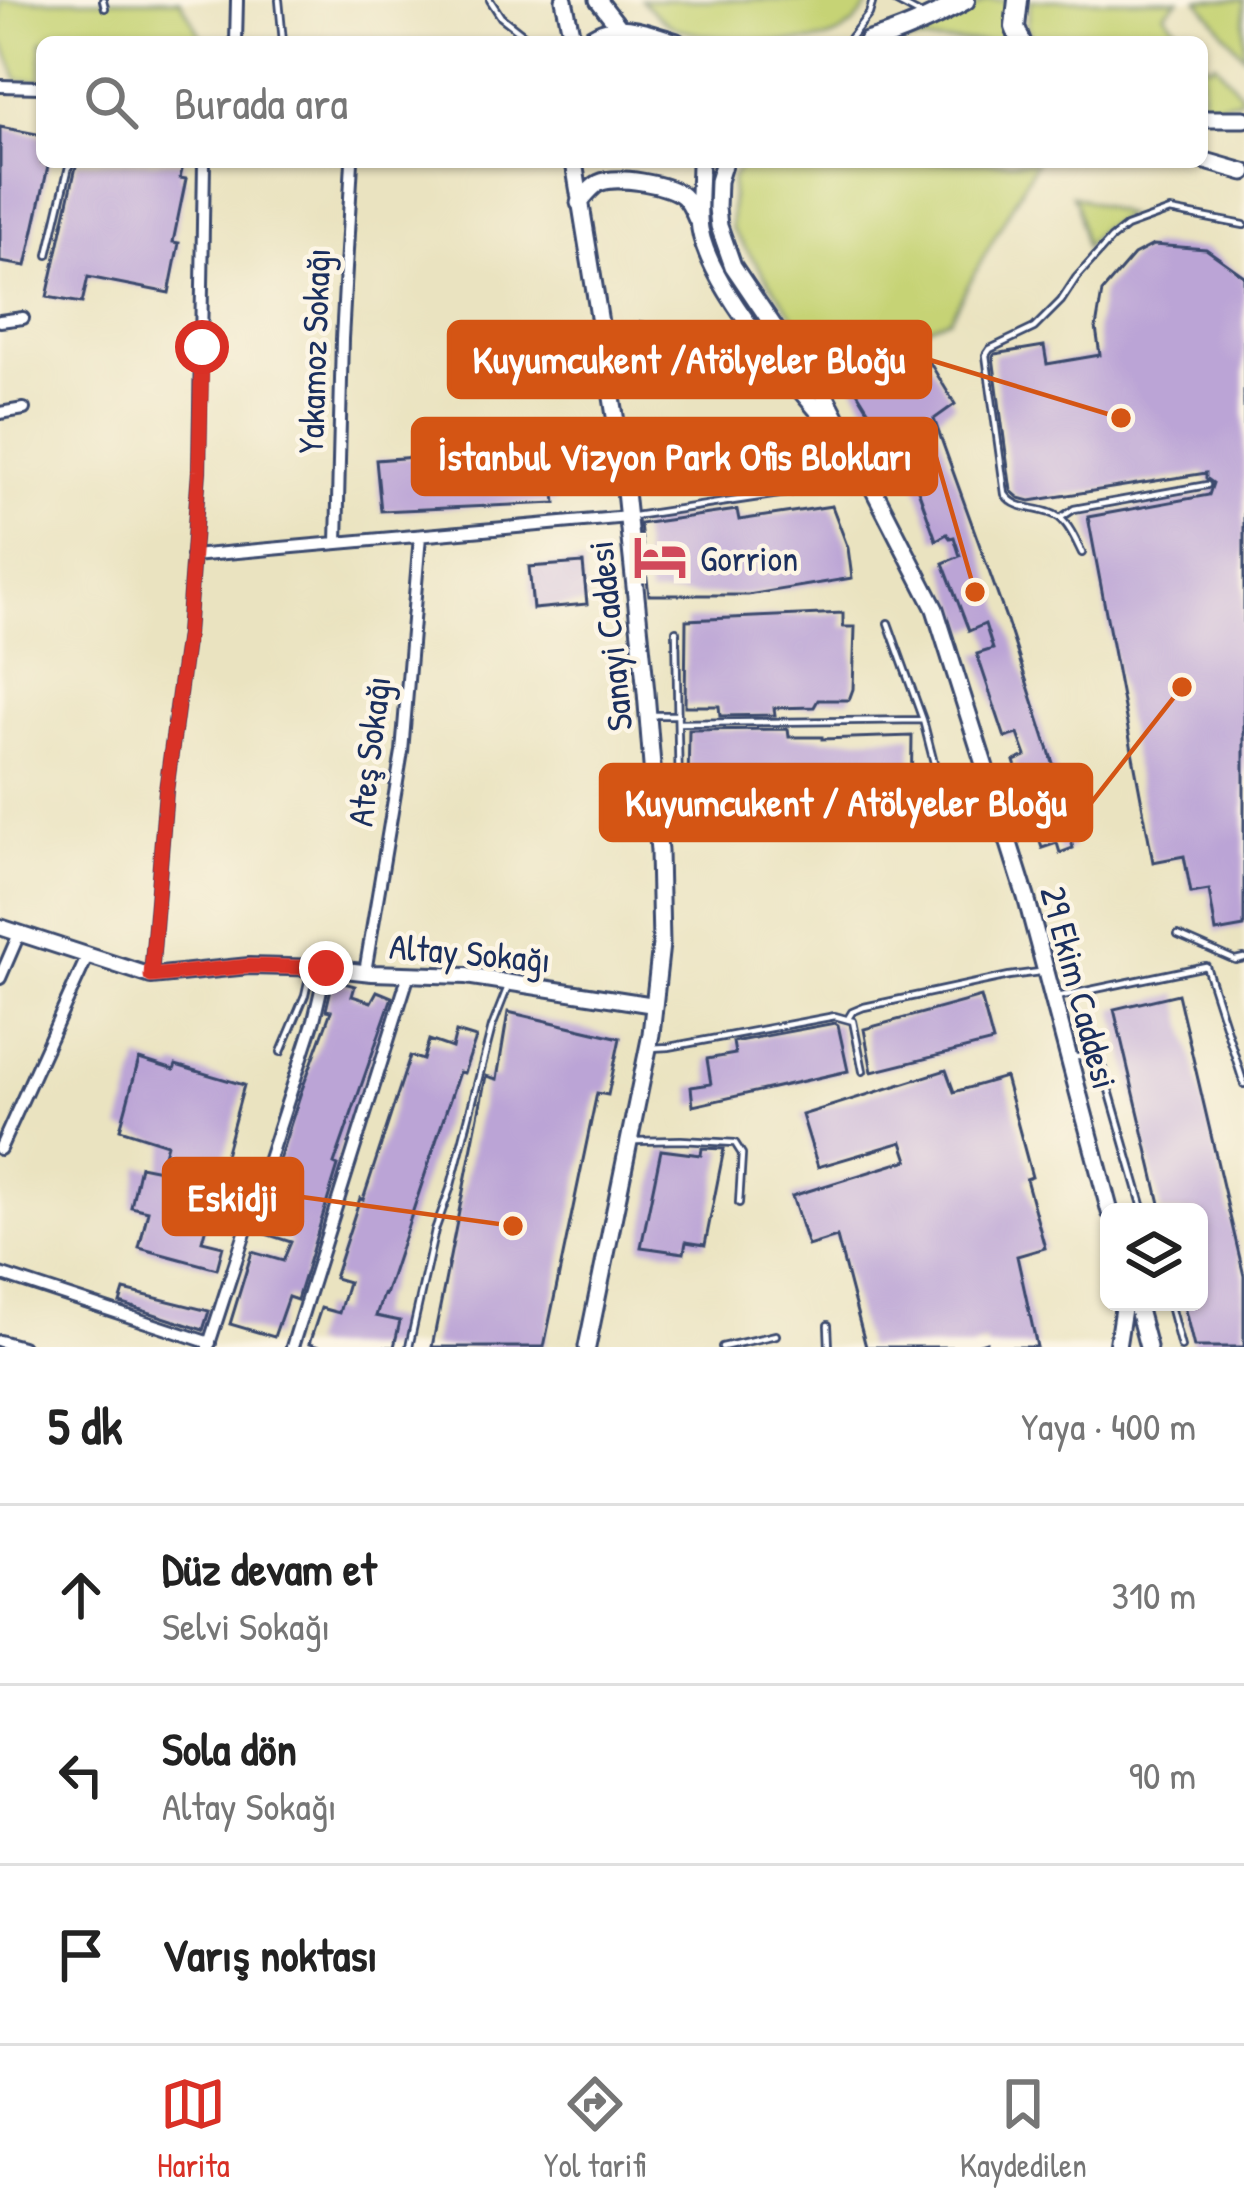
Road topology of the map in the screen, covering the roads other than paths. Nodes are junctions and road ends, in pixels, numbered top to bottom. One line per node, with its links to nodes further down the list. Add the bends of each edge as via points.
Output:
1 (237, 0): 12 (street)
2 (279, 0): 13 (lane)
3 (490, 0): 14 (lane)
4 (564, 0): 15 (main road)
5 (598, 0): 11 (main road)
6 (873, 0): 18 (lane)
7 (893, 0): 10 (lane)
8 (964, 0): 10 (highway)
9 (1018, 0): 20 (highway)
10 (931, 20): 19 (highway)
11 (619, 27): 16 (main road); 17 (main road)
12 (236, 36)
13 (282, 36)
14 (525, 36)
15 (572, 36)
16 (594, 36)
17 (654, 36)
18 (852, 36)
19 (888, 36)
20 (1019, 36)
21 (36, 87): 22 (street)
22 (0, 88)
23 (1208, 119): 24 (main road)
24 (1244, 119)
25 (1208, 162): 32 (main road)
26 (69, 168): 36 (lane)
27 (204, 168): 51 (street)
28 (352, 168): 49 (street, Yakamoz Sokağı)
29 (572, 168): 33 (main road, Sanayi Caddesi)
30 (700, 168): 35 (main road, 29 Ekim Caddesi)
31 (722, 168): 41 (main road, 29 Ekim Caddesi, via 719,226 733,266 827,399)
32 (1244, 172)
33 (579, 203): 35 (main road, via 596,184 646,183 686,198); 42 (main road, Sanayi Caddesi)
34 (1244, 225): 47 (lane, via 1170,211 1126,227 1034,328 986,355 1005,494 1012,504)
35 (700, 229): 41 (main road, 29 Ekim Caddesi, via 728,292)
36 (49, 255)
37 (23, 318): 38 (street)
38 (0, 321)
39 (24, 409): 40 (street)
40 (0, 413)
41 (850, 449): 44 (main road, 29 Ekim Caddesi)
42 (621, 453): 43 (lane); 46 (main road, Sanayi Caddesi)
43 (591, 454)
44 (868, 481): 46 (lane); 65 (main road, 29 Ekim Caddesi, via 934,609)
45 (1207, 485): 47 (lane)
46 (628, 517): 48 (street); 54 (main road, Sanayi Caddesi)
47 (1060, 518): 50 (lane)
48 (420, 536): 49 (street); 66 (street, Ateş Sokağı, via 402,752)
49 (337, 543): 51 (street)
50 (1082, 553)
51 (192, 556): 68 (street)
52 (888, 623): 56 (lane)
53 (676, 631): 55 (lane)
54 (648, 715): 55 (lane); 72 (main road, Sanayi Caddesi, via 662,944)
55 (678, 719): 56 (lane); 58 (lane)
56 (923, 720): 57 (lane)
57 (945, 806)
58 (686, 815)
59 (0, 927): 60 (street, Altay Sokağı)
60 (20, 934): 62 (street, Altay Sokağı); 69 (street)
61 (1178, 935): 63 (lane)
62 (88, 956): 68 (street, Altay Sokağı); 80 (street)
63 (1244, 958)
64 (318, 968): 66 (street, Altay Sokağı); 68 (street, Altay Sokağı); 75 (lane); 91 (street, via 314,1020)
65 (1046, 971): 71 (main road, 29 Ekim Caddesi); 73 (lane, via 864,1007)
66 (365, 972): 67 (street, Altay Sokağı)
67 (409, 974): 70 (street, Altay Sokağı); 93 (street)
68 (151, 976)
69 (0, 978)
70 (509, 982): 72 (street, Altay Sokağı); 94 (lane)
71 (1053, 998): 76 (main road, 29 Ekim Caddesi); 78 (lane, via 1206,966)
72 (655, 1005): 74 (main road, Sanayi Caddesi)
73 (848, 1019): 74 (lane); 77 (lane)
74 (649, 1048): 79 (main road, Sanayi Caddesi)
75 (281, 1052)
76 (1069, 1057): 81 (main road, 29 Ekim Caddesi); 82 (lane, via 1103,1069)
77 (863, 1071)
78 (1244, 1084)
79 (631, 1141): 83 (lane, via 735,1143 742,1154); 95 (main road, Sanayi Caddesi)
80 (0, 1149)
81 (1108, 1203)
82 (1141, 1203)
83 (739, 1204)
84 (0, 1274): 91 (street)
85 (1123, 1311): 98 (main road)
86 (1138, 1311): 99 (main road)
87 (1171, 1311): 100 (lane)
88 (828, 1325): 97 (lane)
89 (776, 1335): 96 (lane)
90 (0, 1341): 92 (street)
91 (209, 1345)
92 (22, 1347)
93 (292, 1347)
94 (409, 1347)
95 (587, 1347)
96 (722, 1347)
97 (829, 1347)
98 (1117, 1347)
99 (1148, 1347)
100 (1181, 1347)

